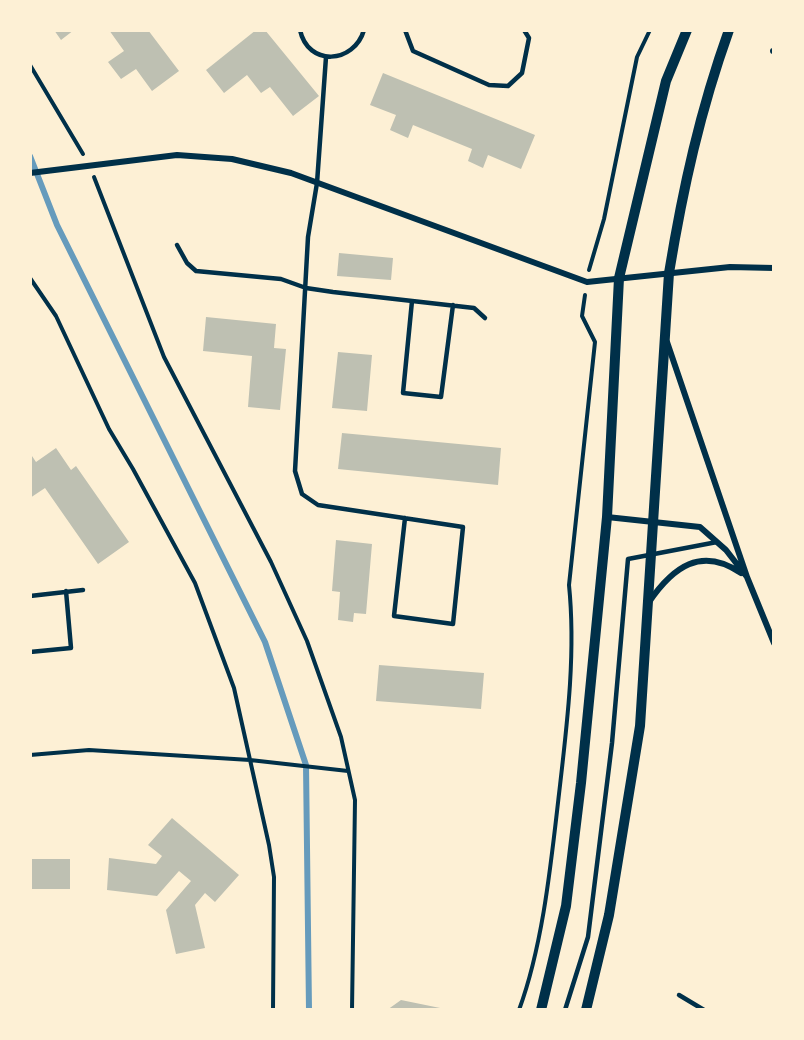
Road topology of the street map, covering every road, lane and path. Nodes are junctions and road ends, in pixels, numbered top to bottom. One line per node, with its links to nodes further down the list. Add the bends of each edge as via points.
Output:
1 (300, 30): 8 (lane, via 307,47)
2 (364, 30): 8 (lane, via 356,47 347,54)
3 (405, 30): 4 (lane, via 414,51 489,85 508,86 522,73 529,38)
4 (524, 30)
5 (650, 30): 14 (path, via 637,57 604,219)
6 (687, 30): 18 (street, via 666,81)
7 (729, 30): 16 (street, via 706,94)
8 (326, 57): 12 (lane)
9 (30, 65): 10 (path)
10 (85, 165): 11 (street); 12 (street, via 177,155 232,159); 39 (path, via 164,357 307,641 341,737)
11 (30, 173)
12 (317, 183): 18 (street, via 586,282); 19 (lane, via 308,237)
13 (177, 244): 19 (lane, via 196,271 281,279)
14 (592, 254)
15 (774, 268): 16 (street, via 730,267)
16 (669, 273): 18 (street); 24 (street)
17 (30, 278): 38 (path, via 56,316 109,429 195,583 234,688)
18 (619, 278): 25 (street)
19 (306, 288): 20 (lane); 26 (lane, via 295,471 302,494 318,505)
20 (412, 301): 21 (lane); 21 (lane, via 403,393 441,397)
21 (453, 306): 23 (lane, via 474,308)
22 (582, 316): 43 (path, via 595,342 569,585 573,622 566,732 551,866 527,990)
23 (485, 318)
24 (666, 338): 27 (street); 30 (street)
25 (607, 517): 27 (street); 44 (street, via 566,906)
26 (405, 518): 26 (lane, via 463,527 453,624 394,616)
27 (652, 522): 28 (street, via 700,527); 29 (street)
28 (717, 543): 29 (lane); 30 (street)
29 (650, 555): 34 (street); 45 (lane, via 628,559 612,743 588,937)
30 (747, 577): 34 (street, via 728,564 705,559 666,579); 35 (street)
31 (83, 590): 32 (lane)
32 (66, 591): 33 (lane); 36 (lane, via 71,648)
33 (30, 596)
34 (647, 605): 46 (street, via 640,726 609,915)
35 (774, 643)
36 (30, 652)
37 (30, 755): 38 (path, via 89,750)
38 (250, 760): 39 (path); 41 (path, via 274,877)
39 (348, 771): 42 (path, via 355,800)
40 (679, 995): 47 (lane)
41 (273, 1010)
42 (351, 1010)
43 (519, 1010)
44 (541, 1010)
45 (565, 1010)
46 (586, 1010)
47 (704, 1010)

